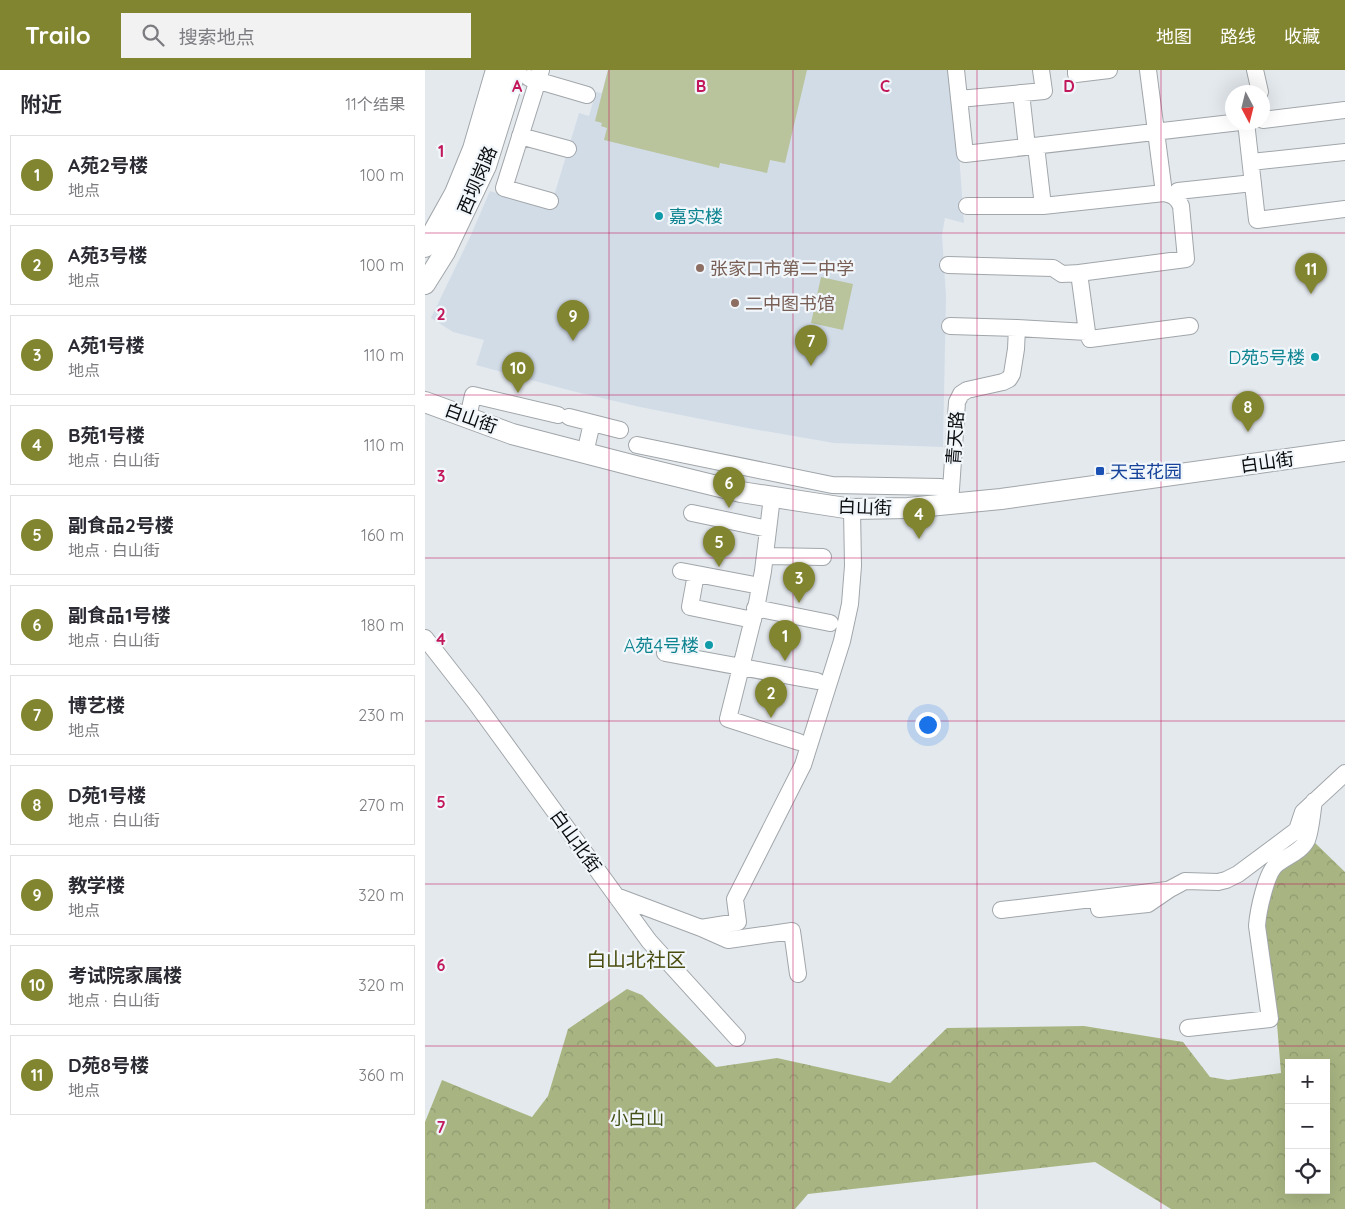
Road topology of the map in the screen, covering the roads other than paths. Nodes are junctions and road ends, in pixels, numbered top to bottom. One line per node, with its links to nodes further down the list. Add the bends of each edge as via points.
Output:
1 (956, 70): 12 (street)
2 (1041, 70): 10 (street, via 1044,91)
3 (1076, 70): 4 (street, via 1076,74)
4 (1109, 70)
5 (1148, 70): 18 (street)
6 (1255, 70): 9 (street)
7 (509, 71): 8 (street); 13 (main road, 西坝岗路)
8 (539, 75): 11 (street); 20 (street)
9 (1258, 85)
10 (1021, 93): 12 (street); 21 (street)
11 (587, 95)
12 (959, 99): 21 (street, via 965,154)
13 (494, 110): 19 (main road, 西坝岗路); 31 (main road, 西坝岗路, via 455,193)
14 (1345, 110): 15 (street)
15 (1270, 117)
16 (1225, 124): 18 (street)
17 (1248, 130): 24 (street)
18 (1156, 132): 21 (street); 26 (street)
19 (494, 140): 20 (street); 34 (main road, 西坝岗路, via 486,166 445,252)
20 (519, 141): 22 (street); 27 (street, via 504,188)
21 (1032, 147): 29 (street)
22 (567, 149)
23 (1345, 152): 24 (street)
24 (1251, 162): 25 (street)
25 (1253, 183): 26 (street, via 1179,191); 30 (street, via 1257,220)
26 (1169, 195): 29 (street); 33 (street, via 1178,198 1181,206 1186,259)
27 (550, 201)
28 (967, 206): 29 (street)
29 (1043, 206)
30 (1345, 209)
31 (425, 247)
32 (948, 264): 33 (street, via 1053,268 1062,274)
33 (1079, 273): 38 (street)
34 (425, 284)
35 (950, 326): 37 (street)
36 (1189, 326): 38 (street, via 1090,339)
37 (1017, 328): 38 (street); 46 (street, 青天路, via 1009,379 967,390 957,402)
38 (1087, 332)
39 (425, 402): 40 (main road, 白山街)
40 (467, 417): 41 (street, via 473,395); 45 (main road, 白山街, via 512,434)
41 (592, 423): 42 (street); 45 (street)
42 (620, 430)
43 (637, 445): 46 (street, via 832,485)
44 (1345, 451): 46 (main road, 白山街, via 1001,499)
45 (585, 452): 47 (main road, 白山街)
46 (946, 496): 48 (main road, 白山街, via 908,508)
47 (772, 497): 48 (main road, 白山街); 50 (street)
48 (852, 509): 67 (street, via 850,604 842,641 803,765 735,899 738,922)
49 (692, 514): 50 (street)
50 (768, 529): 51 (street)
51 (765, 556): 52 (street); 53 (street)
52 (823, 557)
53 (760, 586): 54 (street); 54 (street, via 689,572 690,607)
54 (754, 614): 55 (street); 58 (street)
55 (830, 623)
56 (425, 638): 64 (street, 白山北街)
57 (665, 653): 58 (street)
58 (741, 668): 59 (street); 60 (street, via 728,719)
59 (817, 681)
60 (799, 742)
61 (1345, 774): 62 (street)
62 (1314, 801): 63 (street, via 1303,812 1297,830 1238,874 1218,882 1185,881); 69 (street, via 1307,839 1302,847 1275,865 1268,876 1258,915 1271,1019)
63 (1170, 889): 65 (street, via 1148,904); 66 (street)
64 (616, 896): 67 (street); 70 (street, 白山北街, via 649,940)
65 (1099, 909)
66 (1001, 910)
67 (701, 928): 68 (street, via 728,940 792,932)
68 (798, 974)
69 (1188, 1028)
70 (737, 1038)

